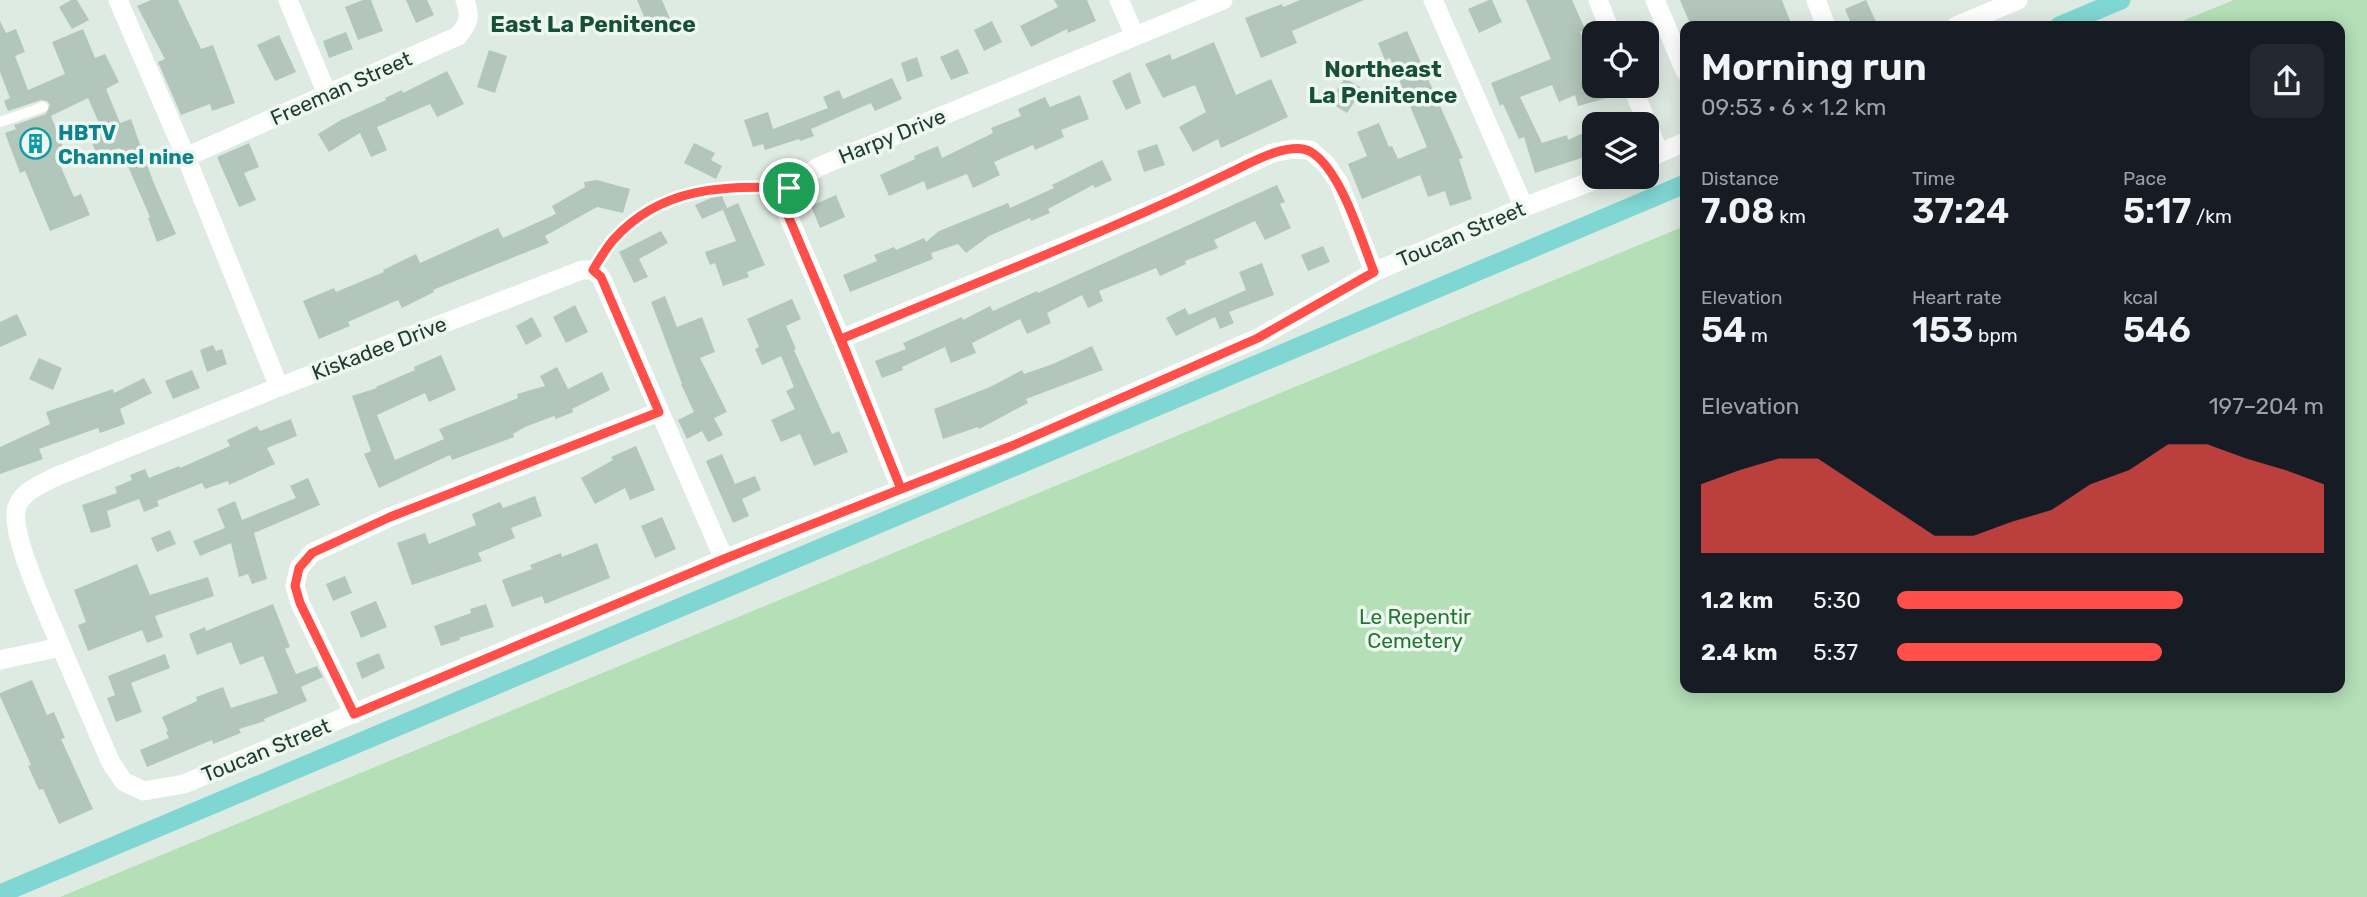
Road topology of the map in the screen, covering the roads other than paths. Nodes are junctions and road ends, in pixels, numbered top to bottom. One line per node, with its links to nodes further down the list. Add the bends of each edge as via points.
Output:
1 (118, 0): 21 (street)
2 (288, 0): 16 (street)
3 (466, 0): 16 (street, Freeman Street, via 470,15 458,36)
4 (1119, 0): 14 (street)
5 (1223, 0): 14 (street, Harpy Drive)
6 (1433, 0): 24 (street)
7 (1598, 0): 11 (street)
8 (1655, 0): 15 (street)
9 (1816, 0): 12 (street)
10 (2018, 0): 13 (street)
11 (1606, 21)
12 (1824, 21)
13 (1968, 21)
14 (1135, 36): 23 (street, Harpy Drive, via 818,167)
15 (1680, 59)
16 (327, 94): 21 (street, Freeman Street)
17 (43, 107): 18 (lane)
18 (0, 122)
19 (1680, 144): 20 (street)
20 (1659, 153)
21 (187, 157): 28 (street)
22 (1582, 185): 24 (street, Toucan Street)
23 (789, 188): 25 (lane, via 746,186 668,199 614,239); 27 (street, via 783,204)
24 (1524, 206): 26 (street, Toucan Street)
25 (593, 270): 28 (street, Kiskadee Drive, via 582,270); 29 (street, via 601,277)
26 (1374, 272): 27 (street, via 1339,183 1310,150 1293,149 1272,153 1167,203); 30 (street, Toucan Street, via 1258,338)
27 (841, 339): 30 (street)
28 (279, 387): 32 (street, Kiskadee Drive, via 55,477 23,496 15,522)
29 (659, 412): 31 (street); 34 (street, via 390,517 312,553 299,568 295,586)
30 (901, 489): 31 (street, Toucan Street)
31 (724, 559): 34 (street, Toucan Street)
32 (61, 647): 33 (street); 34 (street, Toucan Street, via 111,763 124,782 144,791 184,784)
33 (0, 660)
34 (354, 714)

